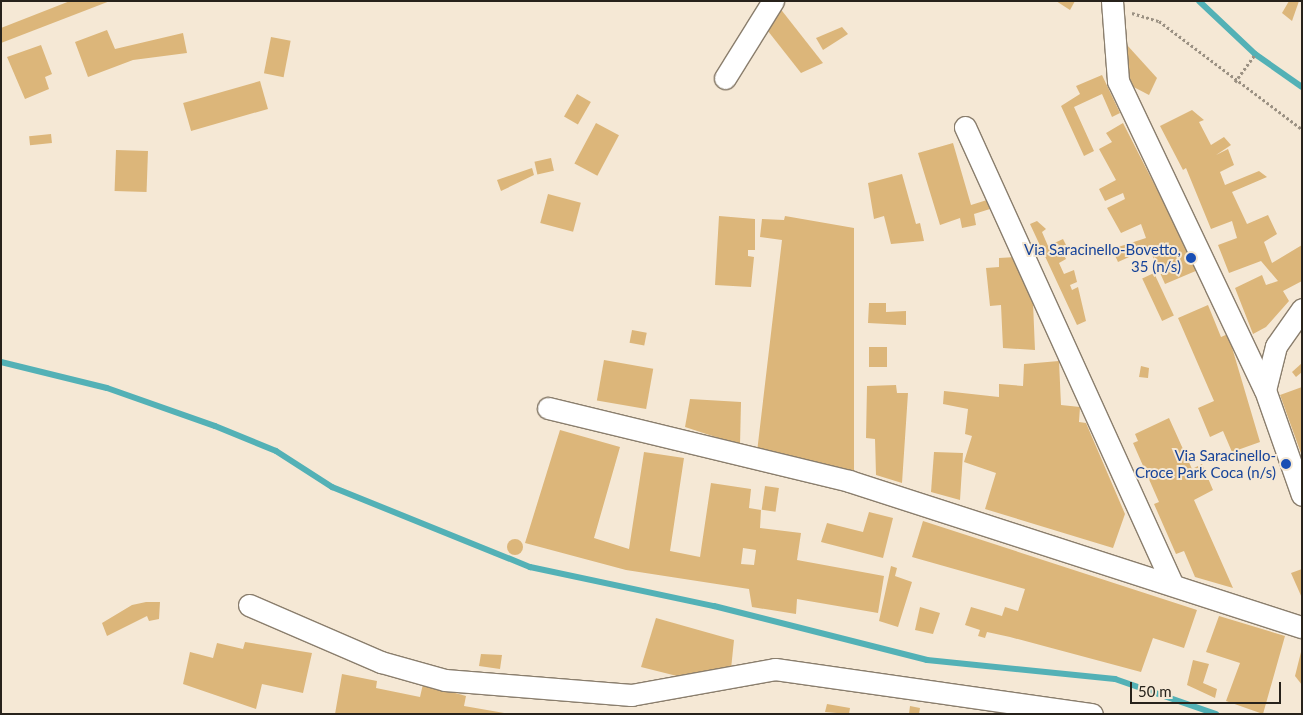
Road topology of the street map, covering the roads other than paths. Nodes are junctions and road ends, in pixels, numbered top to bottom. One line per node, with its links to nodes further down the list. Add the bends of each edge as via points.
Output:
1 (773, 1): 3 (street)
2 (1113, 4): 6 (street, via 1118,81)
3 (725, 78)
4 (966, 127): 9 (street)
5 (1302, 309): 6 (street, via 1276,346)
6 (1264, 390): 8 (street)
7 (548, 408): 9 (street, via 849,481)
8 (1302, 495)
9 (1171, 581): 11 (street)
10 (249, 605): 12 (street, via 381,662 445,680 631,695 775,668)
11 (1302, 627)
12 (1043, 712): 13 (street)
13 (1092, 714)

